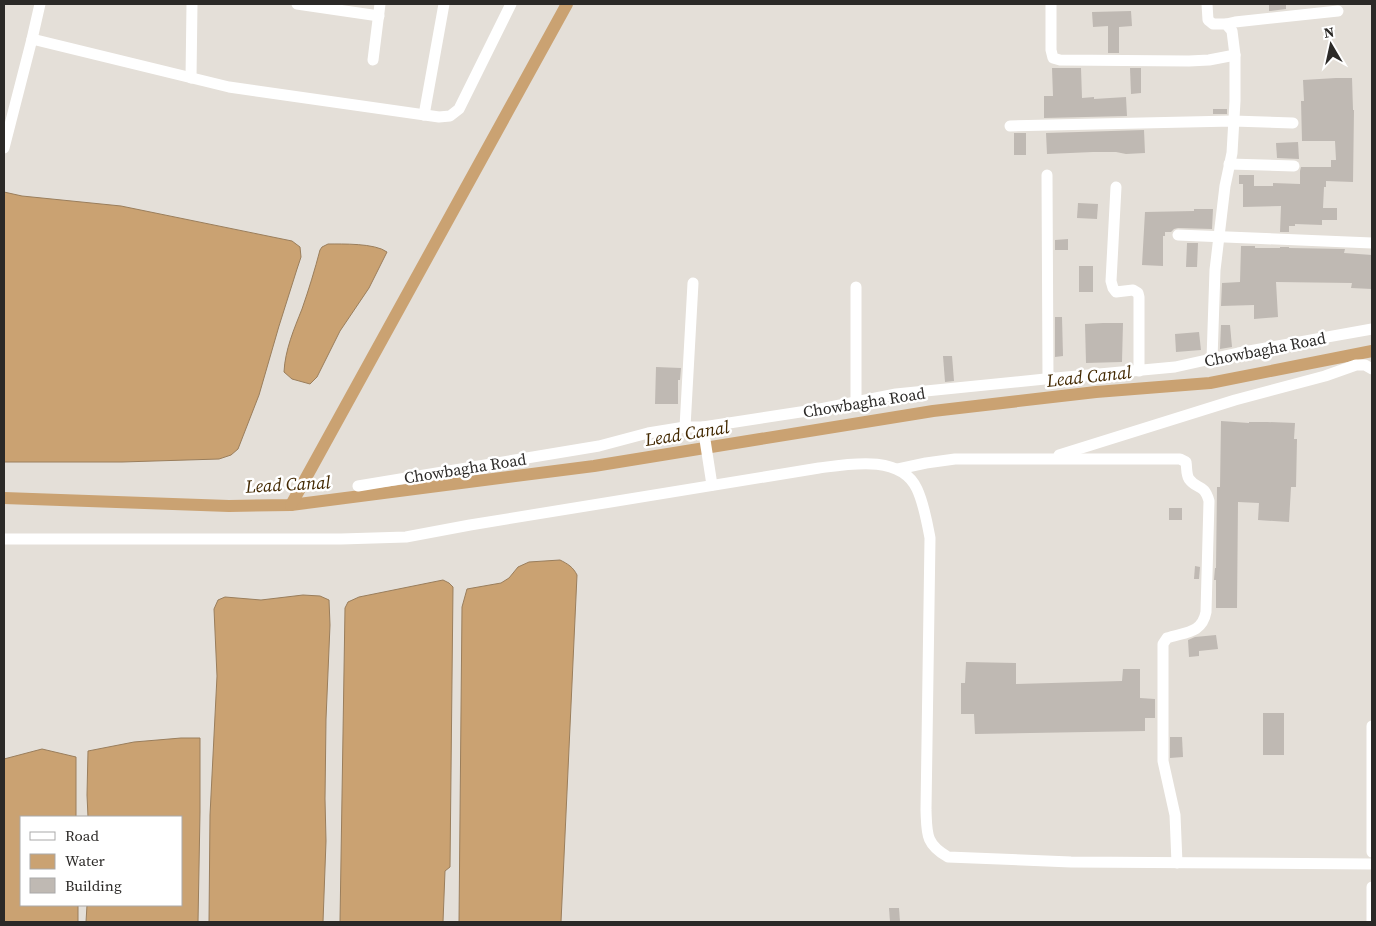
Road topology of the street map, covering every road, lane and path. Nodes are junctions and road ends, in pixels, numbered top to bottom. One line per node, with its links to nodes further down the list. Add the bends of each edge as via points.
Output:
1 (40, 4): 12 (street)
2 (192, 4): 15 (street)
3 (297, 4): 10 (street)
4 (380, 4): 10 (street)
5 (444, 4): 16 (street)
6 (511, 4): 16 (street, via 459,109 450,116)
7 (1051, 4): 13 (street, via 1051,50 1053,58 1060,60 1189,61)
8 (1207, 4): 11 (street, via 1208,20 1213,24)
9 (1338, 11): 11 (street)
10 (379, 16): 14 (street)
11 (1226, 24): 13 (street, via 1232,31)
12 (32, 39): 15 (street); 20 (street)
13 (1235, 55): 17 (street)
14 (373, 60)
15 (191, 78): 16 (street, via 259,92)
16 (424, 115)
17 (1234, 121): 18 (street); 19 (street); 21 (street)
18 (1293, 123)
19 (1010, 126)
20 (4, 148)
21 (1229, 164): 22 (street); 26 (street)
22 (1294, 166)
23 (1047, 175): 34 (street)
24 (1116, 187): 33 (street, via 1111,281 1116,292 1133,290 1138,293)
25 (1178, 236): 26 (street)
26 (1218, 237): 27 (street); 31 (street)
27 (1372, 243)
28 (693, 283): 36 (street)
29 (856, 287): 35 (street)
30 (1372, 329): 31 (street, Chowbagha Road)
31 (1212, 358): 33 (street, Chowbagha Road)
32 (1372, 369): 38 (street, via 1356,365)
33 (1139, 371): 34 (street, Chowbagha Road)
34 (1048, 379): 35 (street, Chowbagha Road, via 896,394)
35 (856, 402): 37 (street, Chowbagha Road)
36 (685, 427): 37 (street, Chowbagha Road); 40 (street, Chowbagha Road, via 599,446)
37 (703, 427): 41 (street)
38 (1048, 458): 39 (street, via 955,459); 45 (street, via 1180,459 1186,462 1189,479 1207,493 1204,620 1194,630 1167,638 1163,644 1163,761 1174,815)
39 (898, 469): 41 (street, via 879,464 853,464); 45 (street, via 917,488 930,538 926,810 927,832 935,848 948,857)
40 (358, 486)
41 (712, 486): 42 (street, via 406,537)
42 (4, 539)
43 (1372, 726): 44 (street)
44 (1372, 852)
45 (1177, 863): 46 (street)
46 (1372, 864)
47 (1372, 887): 48 (street)
48 (1372, 922)

